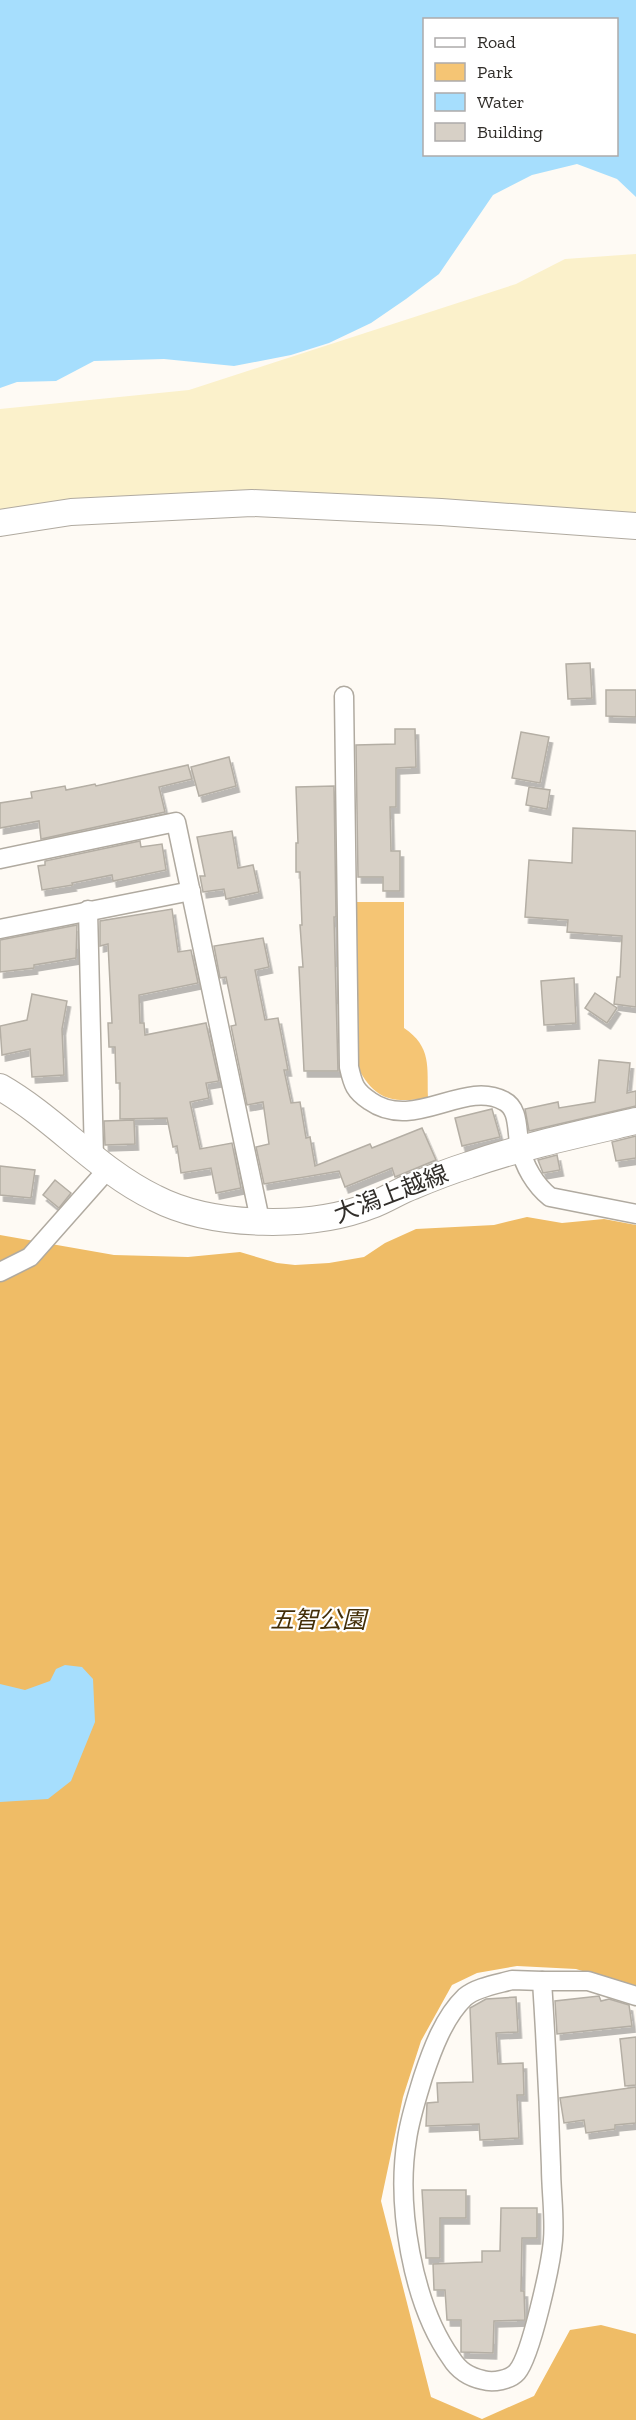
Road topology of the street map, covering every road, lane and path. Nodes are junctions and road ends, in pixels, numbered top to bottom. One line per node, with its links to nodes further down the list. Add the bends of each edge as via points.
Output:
1 (0, 523): 2 (main road, via 71,512 252,503)
2 (636, 526)
3 (344, 696): 10 (street, via 349,1067 353,1085 378,1107 395,1111 412,1112 472,1097 489,1096 505,1101 514,1110)
4 (0, 859): 5 (street, via 176,822)
5 (190, 891): 6 (street); 13 (street)
6 (88, 910): 7 (street); 11 (street)
7 (0, 928)
8 (0, 1087): 11 (main road, 大潟上越線)
9 (636, 1121): 10 (main road, 大潟上越線)
10 (520, 1148): 12 (street, via 539,1188 550,1197); 13 (main road, 大潟上越線, via 326,1219)
11 (100, 1164): 13 (main road, 大潟上越線, via 157,1200 221,1219); 14 (street, via 30,1257)
12 (636, 1214)
13 (260, 1220)
14 (0, 1272)
15 (542, 1981): 15 (street, via 512,1980 466,1996 436,2041 406,2139 406,2227 415,2273 436,2333 451,2359 465,2374 487,2381 508,2379 517,2372 529,2350 553,2241); 16 (street, via 588,1981)
16 (636, 1996)

